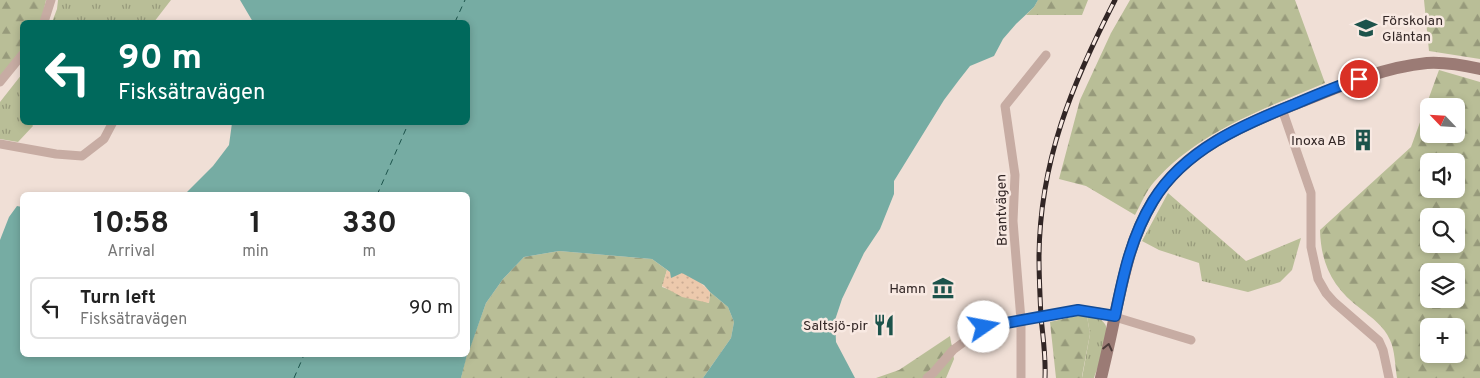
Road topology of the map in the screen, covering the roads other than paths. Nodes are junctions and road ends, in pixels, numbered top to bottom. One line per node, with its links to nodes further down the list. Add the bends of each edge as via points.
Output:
1 (50, 0): 2 (street)
2 (45, 20)
3 (1046, 55): 11 (street, Brantvägen, via 1005,106 1015,175 1013,221)
4 (20, 57): 6 (street)
5 (1480, 69): 7 (street, via 1439,63 1402,66 1346,83)
6 (0, 82)
7 (1282, 109): 10 (street, via 1207,146 1160,190 1129,252); 16 (street, via 1311,193 1312,247 1318,279 1334,302 1379,341)
8 (112, 125): 9 (street, via 104,140 82,156)
9 (0, 144)
10 (1115, 316): 11 (street, via 1078,310); 12 (street); 15 (street, one-way to 10)
11 (1020, 320): 13 (street, via 984,327 953,350); 14 (street, Brantvägen)
12 (1191, 340)
13 (927, 378)
14 (1021, 378)
15 (1101, 378)
16 (1389, 378)

